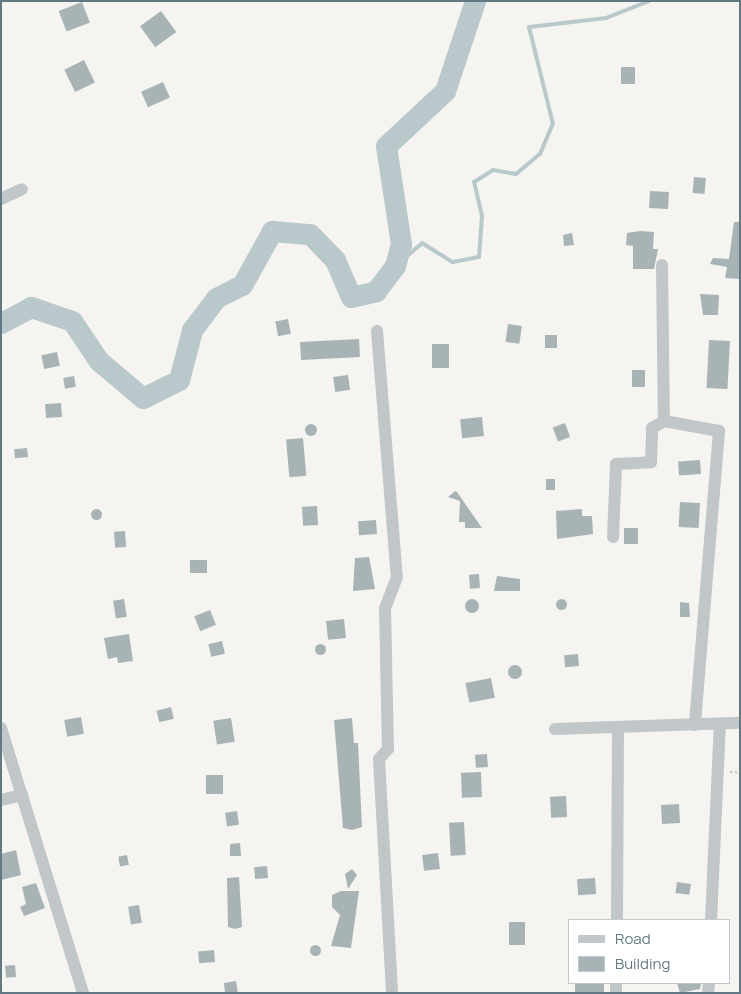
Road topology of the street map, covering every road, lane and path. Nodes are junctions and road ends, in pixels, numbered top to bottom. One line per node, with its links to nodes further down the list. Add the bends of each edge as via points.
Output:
1 (22, 189): 2 (street)
2 (1, 199)
3 (662, 265): 5 (street)
4 (377, 331): 18 (street, via 397,577 385,608 388,749 379,759)
5 (664, 421): 6 (street, via 652,428 651,462 616,464); 9 (street, via 719,431)
6 (613, 537)
7 (740, 723): 8 (street)
8 (720, 724): 9 (street); 16 (street)
9 (695, 725): 10 (street)
10 (618, 727): 12 (street); 15 (street)
11 (1, 728): 13 (street)
12 (555, 728)
13 (22, 795): 14 (street); 17 (street)
14 (1, 800)
15 (617, 919)
16 (712, 919)
17 (83, 993)
18 (392, 993)

